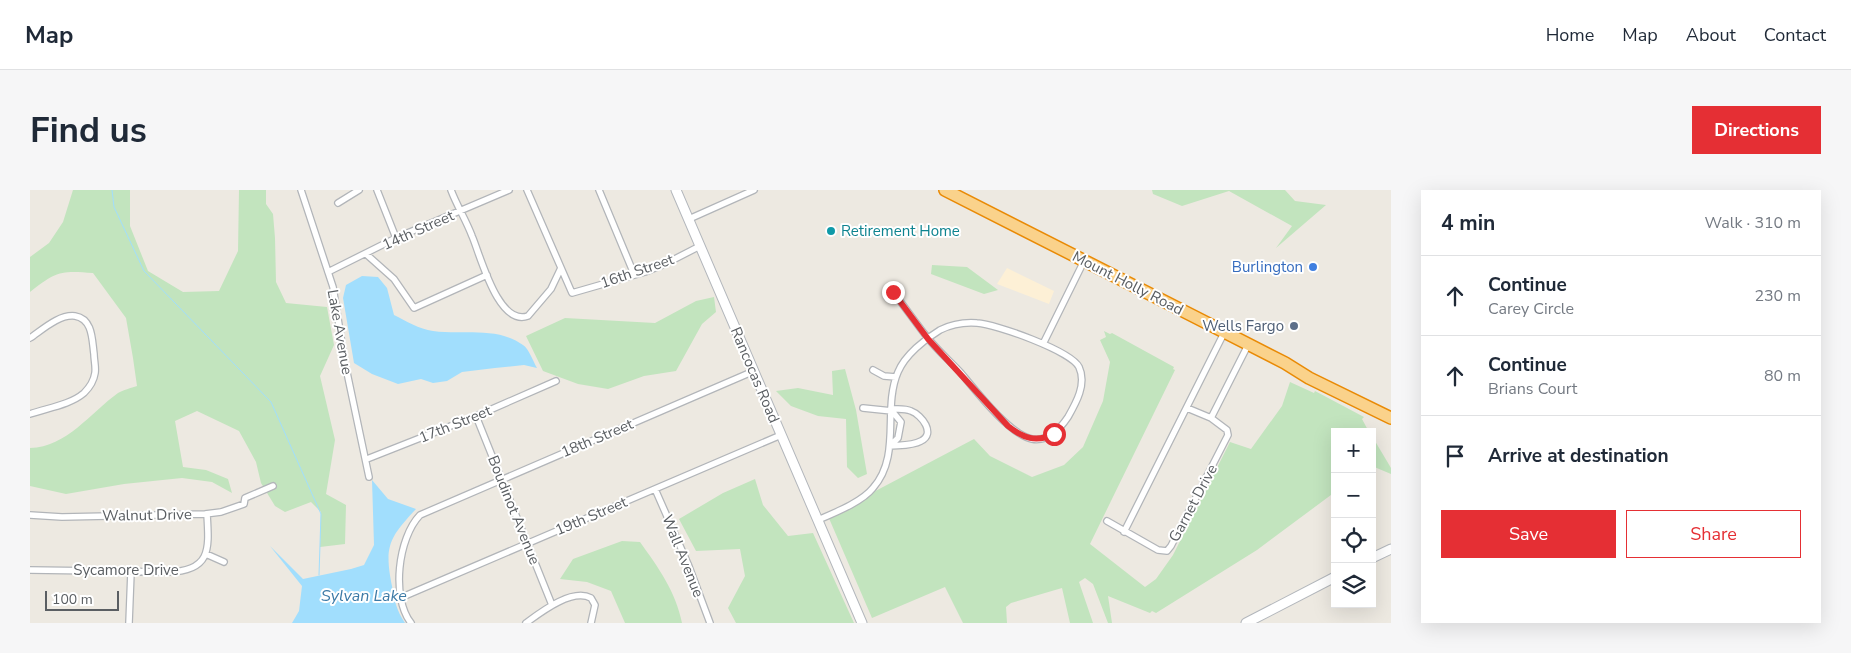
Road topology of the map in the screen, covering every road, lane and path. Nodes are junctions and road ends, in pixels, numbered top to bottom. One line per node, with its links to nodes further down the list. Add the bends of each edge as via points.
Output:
1 (301, 190): 19 (street, Lake Avenue)
2 (359, 190): 11 (street)
3 (377, 190): 14 (street)
4 (451, 190): 12 (street)
5 (509, 190): 12 (street, 14th Street)
6 (527, 190): 18 (street)
7 (599, 190): 20 (street)
8 (676, 190): 13 (main road, Rancocas Road)
9 (754, 190): 13 (street)
10 (946, 190): 17 (highway, Mount Holly Road)
11 (338, 203)
12 (461, 211): 14 (street, 14th Street); 21 (street)
13 (688, 219): 15 (main road, Rancocas Road)
14 (396, 238): 16 (street, 14th Street)
15 (700, 246): 20 (street, 16th Street, via 665,264); 29 (main road, Rancocas Road)
16 (366, 254): 19 (street, 14th Street); 21 (street, via 394,279 414,308)
17 (1084, 260): 23 (highway, Mount Holly Road); 26 (street)
18 (561, 268): 20 (street, 16th Street, via 572,293); 21 (street, via 551,289 524,317 501,302)
19 (328, 272): 41 (street, Lake Avenue, via 362,448)
20 (634, 274)
21 (487, 275)
22 (893, 292): 25 (street)
23 (1224, 333): 27 (highway, Mount Holly Road); 33 (street)
24 (30, 338): 35 (street, via 58,320 74,316 81,318 92,332 96,372 93,382 78,397)
25 (928, 339): 26 (street, via 947,327 982,323); 26 (street, via 1004,422 1033,440 1049,436 1061,426 1076,401 1081,385 1081,372 1075,362); 30 (street, via 907,359)
26 (1043, 344)
27 (1248, 345): 37 (street); 38 (highway, Mount Holly Road)
28 (873, 370): 30 (street)
29 (754, 371): 39 (main road, Rancocas Road); 43 (street, 18th Street)
30 (896, 378): 34 (street)
31 (556, 381): 36 (street, 17th Street)
32 (863, 408): 34 (street)
33 (1187, 408): 37 (street, Garnet Drive); 50 (street)
34 (892, 410): 40 (street); 40 (street, via 901,422 898,438); 40 (street, via 914,412 925,423 927,432 925,439 919,442)
35 (30, 414)
36 (476, 416): 41 (street, 17th Street); 43 (street, Boudinot Avenue)
37 (1211, 418): 50 (street, Garnet Drive, via 1228,435 1171,546 1161,551)
38 (1391, 418)
39 (781, 435): 45 (street, 19th Street); 48 (main road, Rancocas Road)
40 (890, 446): 48 (street, via 886,466 872,490)
41 (367, 459): 42 (street, Lake Avenue)
42 (369, 477)
43 (501, 479): 51 (street, Boudinot Avenue); 59 (street, 18th Street, via 420,515 406,538 401,561)
44 (273, 486): 46 (street, Walnut Drive, via 245,498 244,504)
45 (655, 489): 51 (street, 19th Street); 65 (street, Wall Avenue)
46 (207, 514): 47 (street, Walnut Drive); 53 (street, via 209,544)
47 (30, 515)
48 (818, 520): 66 (main road, Rancocas Road)
49 (1107, 521): 50 (street, Garnet Drive)
50 (1124, 532)
51 (527, 544): 59 (street, 19th Street); 60 (street, Boudinot Avenue)
52 (1391, 549): 54 (main road)
53 (206, 554): 55 (street); 57 (street, Sycamore Drive, via 193,567 184,570)
54 (1376, 556)
55 (224, 562)
56 (30, 570): 57 (street, Sycamore Drive)
57 (131, 572): 61 (street)
58 (1331, 578): 67 (main road)
59 (400, 598): 62 (street)
60 (552, 605): 63 (street); 64 (street, via 588,597 595,605)
61 (129, 623)
62 (411, 623)
63 (526, 623)
64 (591, 623)
65 (710, 623)
66 (862, 623)
67 (1246, 623)

